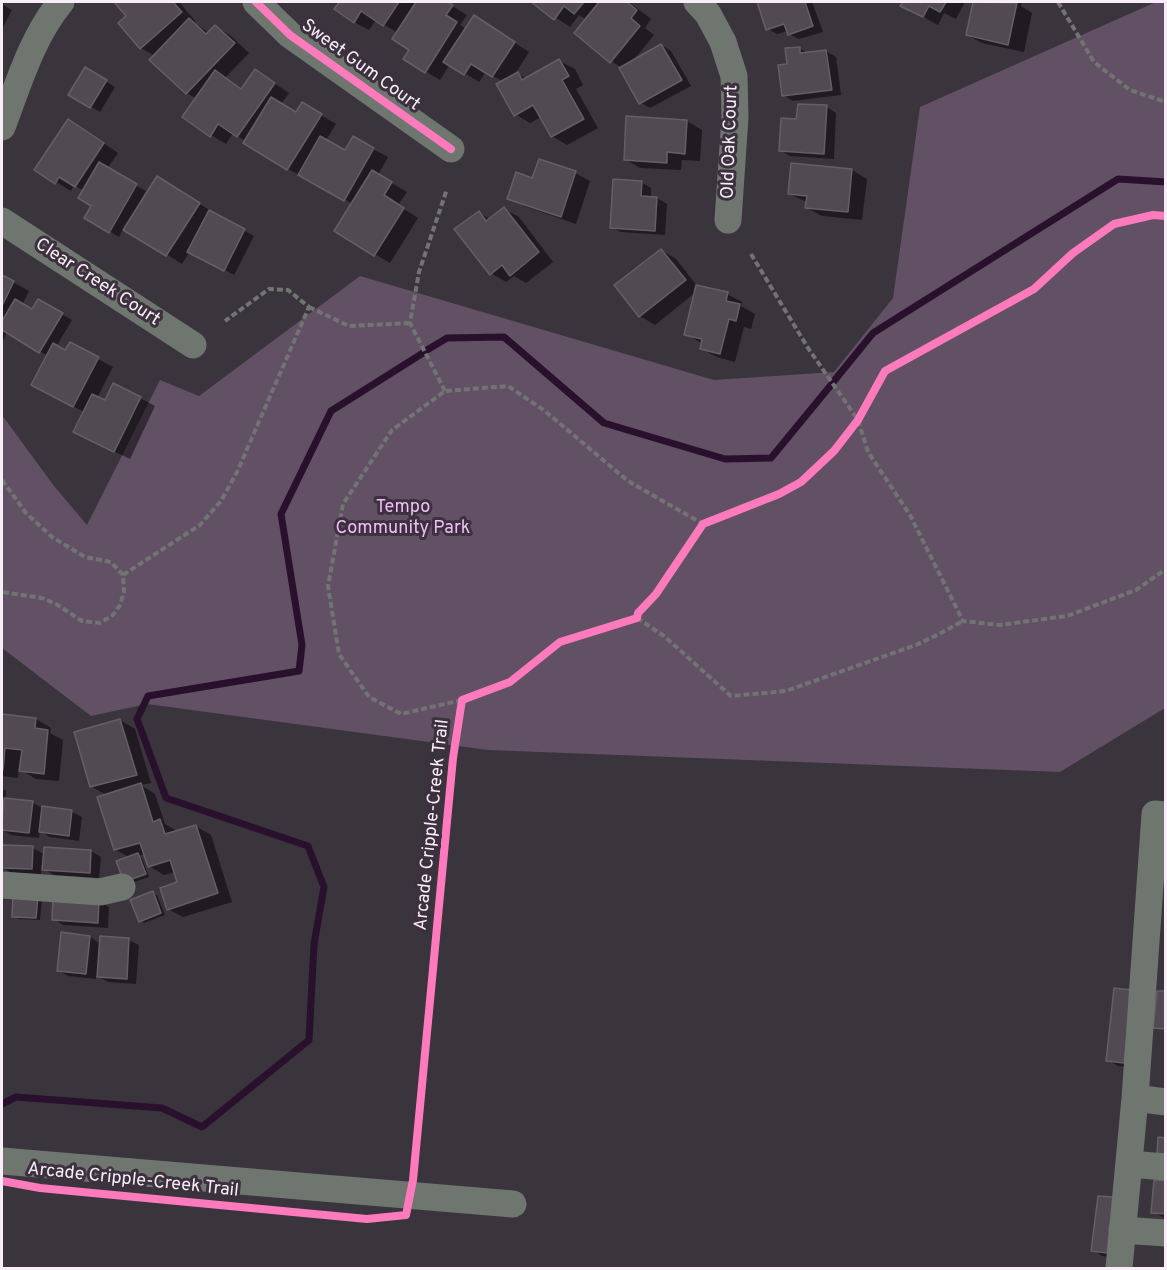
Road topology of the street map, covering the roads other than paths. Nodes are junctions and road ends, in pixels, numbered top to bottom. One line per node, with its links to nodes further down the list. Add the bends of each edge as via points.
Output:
1 (61, 2): 4 (street, via 29,58)
2 (256, 2): 5 (street, Sweet Gum Court, via 291,35)
3 (697, 2): 6 (street, Old Oak Court, via 723,42 734,76)
4 (2, 127)
5 (451, 149)
6 (728, 220)
7 (2, 221): 8 (street, Clear Creek Court)
8 (193, 345)
9 (1166, 815): 12 (street, via 1155,814)
10 (2, 885): 11 (street, via 100,892)
11 (122, 887)
12 (1135, 1098): 13 (street); 15 (street)
13 (1166, 1102)
14 (2, 1161): 17 (street)
15 (1128, 1164): 16 (street); 18 (street)
16 (1166, 1167)
17 (513, 1204)
18 (1122, 1230): 19 (street); 20 (street)
19 (1166, 1233)
20 (1119, 1269)

